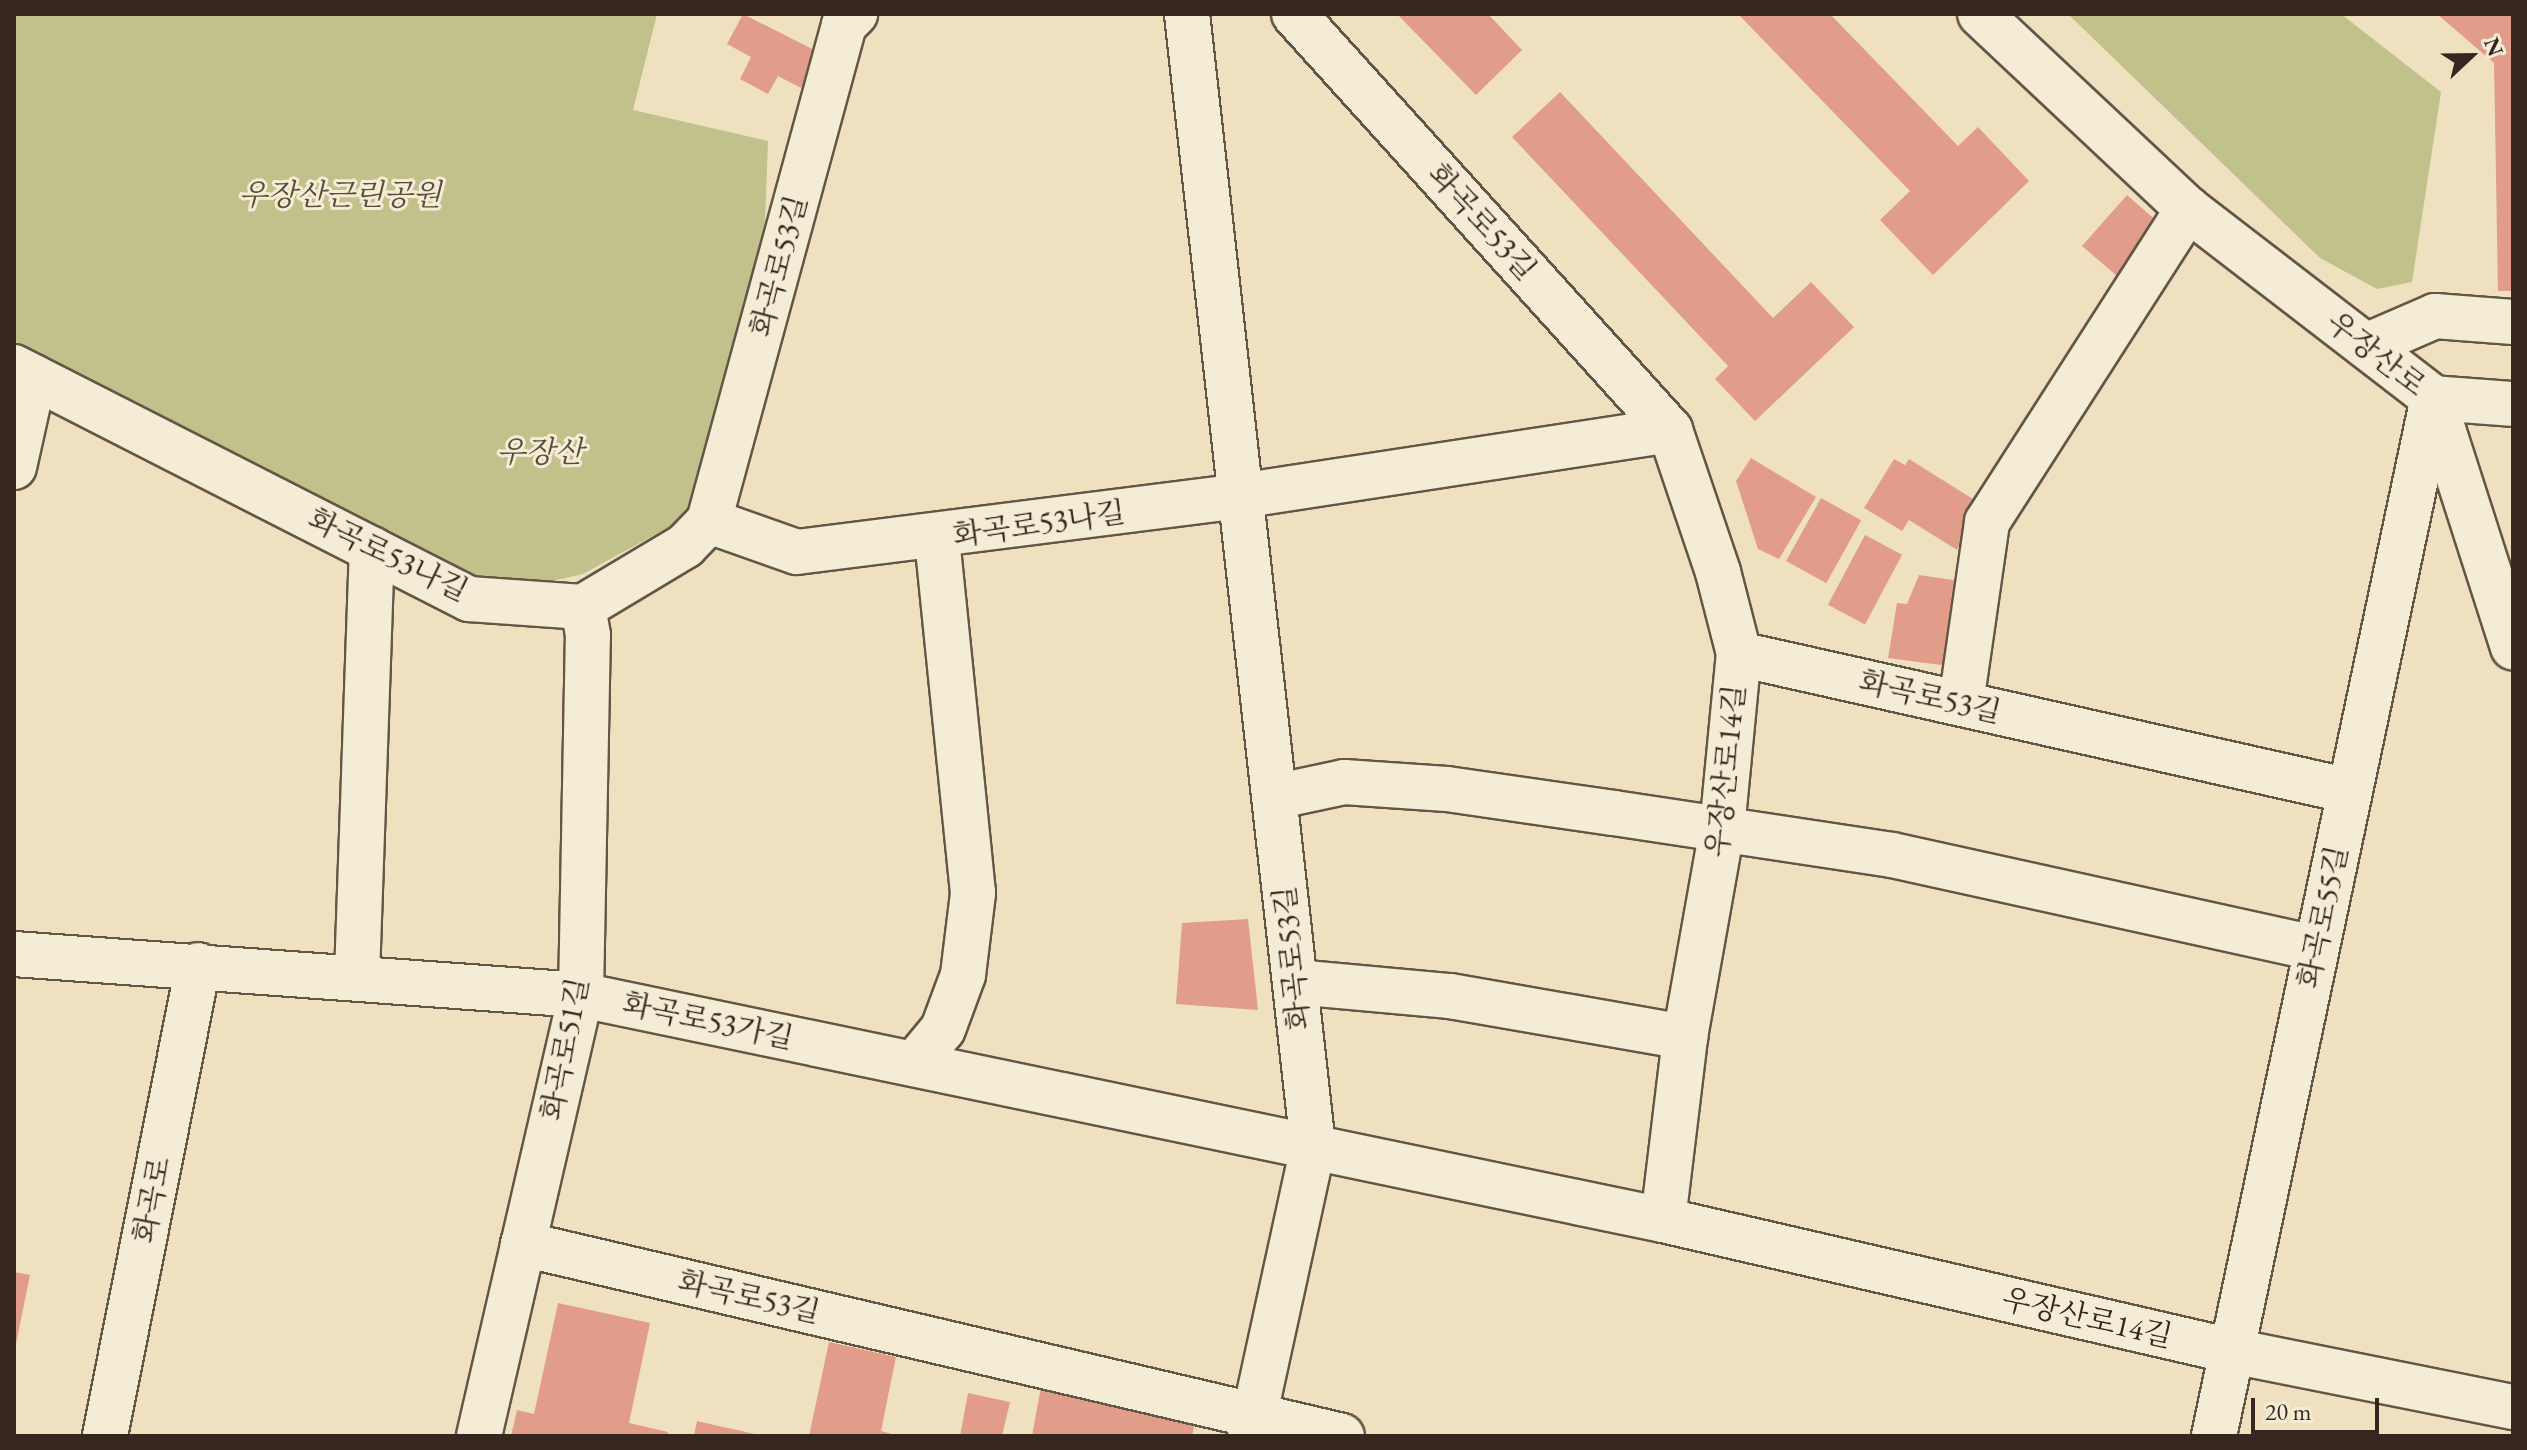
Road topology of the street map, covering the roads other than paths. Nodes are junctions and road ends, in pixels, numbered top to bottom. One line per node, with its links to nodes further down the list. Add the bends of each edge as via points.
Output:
1 (855, 14): 14 (street, 화곡로53길, via 844,25)
2 (1187, 14): 13 (street, 화곡로53길)
3 (1294, 14): 11 (street, 화곡로53길)
4 (1980, 14): 5 (street, 우장산로)
5 (2188, 209): 7 (street, 우장산로); 20 (street, via 1987,522)
6 (2513, 322): 7 (street, via 2435,316)
7 (2366, 346): 9 (street, 우장산로)
8 (24, 372): 12 (street); 16 (street, 화곡로53나길)
9 (2433, 398): 10 (street); 18 (street, 우장산로); 21 (street, 화곡로55길)
10 (2513, 404)
11 (1670, 430): 13 (street); 19 (street, 화곡로53길, via 1718,572)
12 (14, 467)
13 (1240, 496): 15 (street, 화곡로53나길); 22 (street, 화곡로53길)
14 (709, 521): 15 (street, 화곡로53나길, via 797,552); 17 (street, via 685,546)
15 (937, 538): 31 (street, via 973,893 963,975 943,1029)
16 (372, 549): 17 (street, 화곡로53나길, via 469,599); 27 (street)
17 (583, 607): 29 (street, 화곡로51길, via 588,635)
18 (2513, 647)
19 (1739, 654): 20 (street, 화곡로53길); 23 (street, 우장산로14길)
20 (1961, 703): 21 (street, 화곡로53길)
21 (2350, 791): 24 (street, 화곡로55길)
22 (1274, 797): 23 (street, via 1344,782 1409,785); 28 (street, 화곡로53길)
23 (1722, 829): 24 (street, via 1892,855); 30 (street, 우장산로14길)
24 (2316, 948): 35 (street, 화곡로55길)
25 (14, 954): 26 (street, 화곡로53가길)
26 (198, 965): 27 (street, 화곡로53가길); 38 (street, 화곡로)
27 (357, 976): 29 (street, 화곡로53가길)
28 (1295, 982): 30 (street, via 1464,998); 32 (street, 화곡로53길)
29 (581, 995): 31 (street, 화곡로53가길); 34 (street, 화곡로51길)
30 (1685, 1037): 33 (street, 우장산로14길)
31 (914, 1064): 32 (street, 화곡로53가길)
32 (1313, 1147): 33 (street, 우장산로14길); 37 (street, 화곡로53길)
33 (1663, 1220): 35 (street, 우장산로14길)
34 (523, 1244): 37 (street, 화곡로53길); 39 (street, 화곡로51길)
35 (2232, 1351): 36 (street, 우장산로14길); 41 (street, 화곡로55길)
36 (2513, 1407)
37 (1252, 1426): 40 (street)
38 (105, 1436)
39 (479, 1436)
40 (1342, 1436)
41 (2214, 1436)

